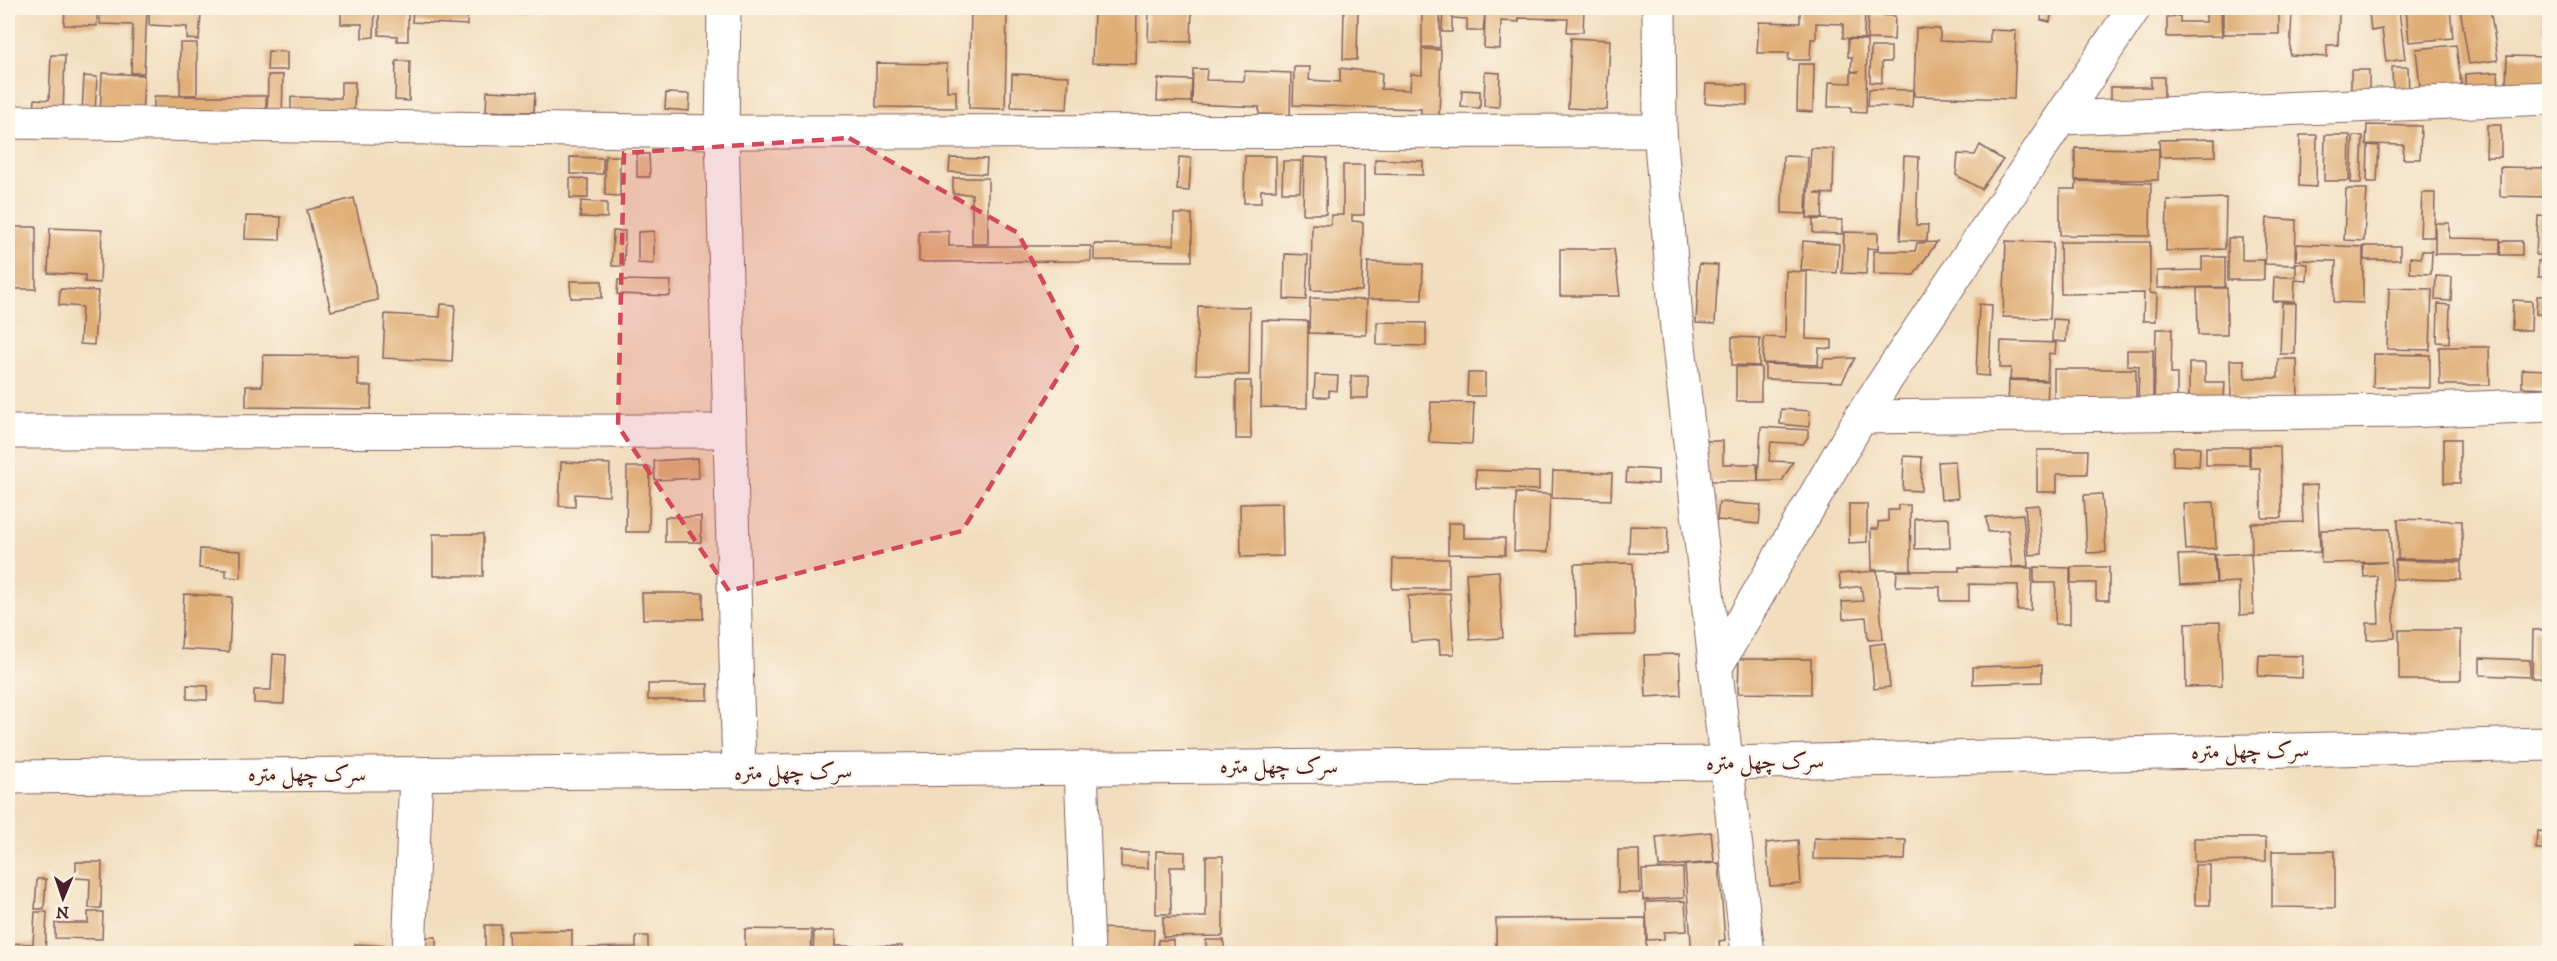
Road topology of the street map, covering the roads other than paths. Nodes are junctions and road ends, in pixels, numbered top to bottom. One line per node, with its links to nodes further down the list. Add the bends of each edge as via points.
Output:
1 (724, 8): 8 (street)
2 (1659, 8): 7 (street)
3 (2134, 8): 5 (street)
4 (2550, 98): 5 (street)
5 (2061, 118): 10 (street)
6 (8, 122): 8 (street)
7 (1660, 130): 8 (street); 13 (street, via 1676,319)
8 (722, 132): 11 (street)
9 (2550, 405): 10 (street, via 2406,411)
10 (1861, 417): 13 (street)
11 (730, 431): 12 (street); 17 (street)
12 (8, 432)
13 (1717, 665): 15 (street)
14 (2550, 744): 15 (street, سرک چهل متره)
15 (1727, 763): 16 (street, سرک چهل متره); 22 (street)
16 (1081, 768): 17 (street, سرک چهل متره); 21 (street)
17 (739, 772): 18 (street, سرک چهل متره)
18 (416, 773): 19 (street, سرک چهل متره); 20 (street)
19 (8, 777)
20 (408, 954)
21 (1088, 954)
22 (1748, 954)

